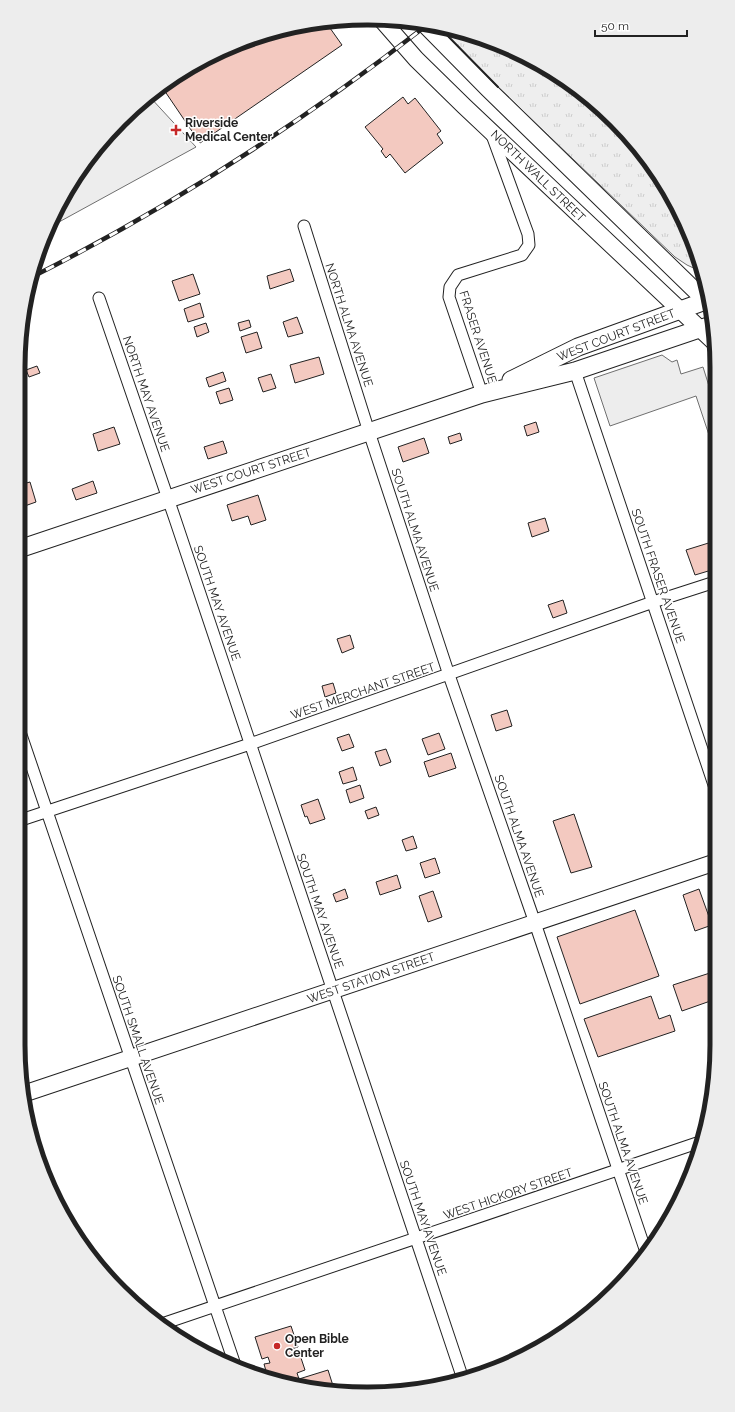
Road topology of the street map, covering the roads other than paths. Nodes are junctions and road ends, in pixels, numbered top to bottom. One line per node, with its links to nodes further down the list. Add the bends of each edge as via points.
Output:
1 (387, 26): 3 (main road, NORTH WALL STREET, via 416,59)
2 (431, 32): 5 (main road)
3 (491, 131): 8 (main road, NORTH WALL STREET); 11 (street, FRASER AVENUE, via 528,234 529,245 522,255 458,275 450,287 449,297)
4 (304, 226): 12 (street, NORTH ALMA AVENUE)
5 (702, 296)
6 (99, 298): 13 (street, NORTH MAY AVENUE)
7 (703, 303): 8 (main road, WEST COURT STREET)
8 (680, 310): 9 (main road, NORTH WALL STREET); 11 (main road, WEST COURT STREET, via 578,347)
9 (706, 326): 10 (main road, WEST COURT STREET)
10 (576, 371): 11 (main road, WEST COURT STREET); 16 (street, SOUTH FRASER AVENUE)
11 (482, 394): 12 (main road, WEST COURT STREET)
12 (369, 432): 13 (main road, WEST COURT STREET); 17 (street, SOUTH ALMA AVENUE)
13 (168, 499): 14 (main road, WEST COURT STREET); 18 (street, SOUTH MAY AVENUE)
14 (25, 547)
15 (710, 584): 16 (street, WEST MERCHANT STREET)
16 (653, 602): 17 (street, WEST MERCHANT STREET); 20 (street, SOUTH FRASER AVENUE)
17 (449, 675): 18 (street, WEST MERCHANT STREET); 24 (street, SOUTH ALMA AVENUE)
18 (250, 744): 21 (street, WEST MERCHANT STREET); 25 (street, SOUTH MAY AVENUE)
19 (25, 747): 21 (street, SOUTH SMALL AVENUE)
20 (710, 773)
21 (47, 811): 22 (street, WEST MERCHANT STREET); 26 (street, SOUTH SMALL AVENUE)
22 (25, 819)
23 (710, 864): 24 (main road, WEST STATION STREET)
24 (535, 923): 25 (main road, WEST STATION STREET); 29 (street, SOUTH ALMA AVENUE)
25 (333, 991): 26 (main road, WEST STATION STREET); 30 (street, SOUTH MAY AVENUE)
26 (131, 1058): 27 (main road, WEST STATION STREET); 32 (street, SOUTH SMALL AVENUE)
27 (29, 1092)
28 (695, 1144): 29 (street, WEST HICKORY STREET)
29 (618, 1170): 30 (street, WEST HICKORY STREET); 31 (street, SOUTH ALMA AVENUE)
30 (416, 1238): 32 (street, WEST HICKORY STREET); 35 (street, SOUTH MAY AVENUE)
31 (644, 1246)
32 (215, 1306): 33 (street, WEST HICKORY STREET); 34 (street, SOUTH SMALL AVENUE)
33 (167, 1322)
34 (233, 1360)
35 (461, 1374)

